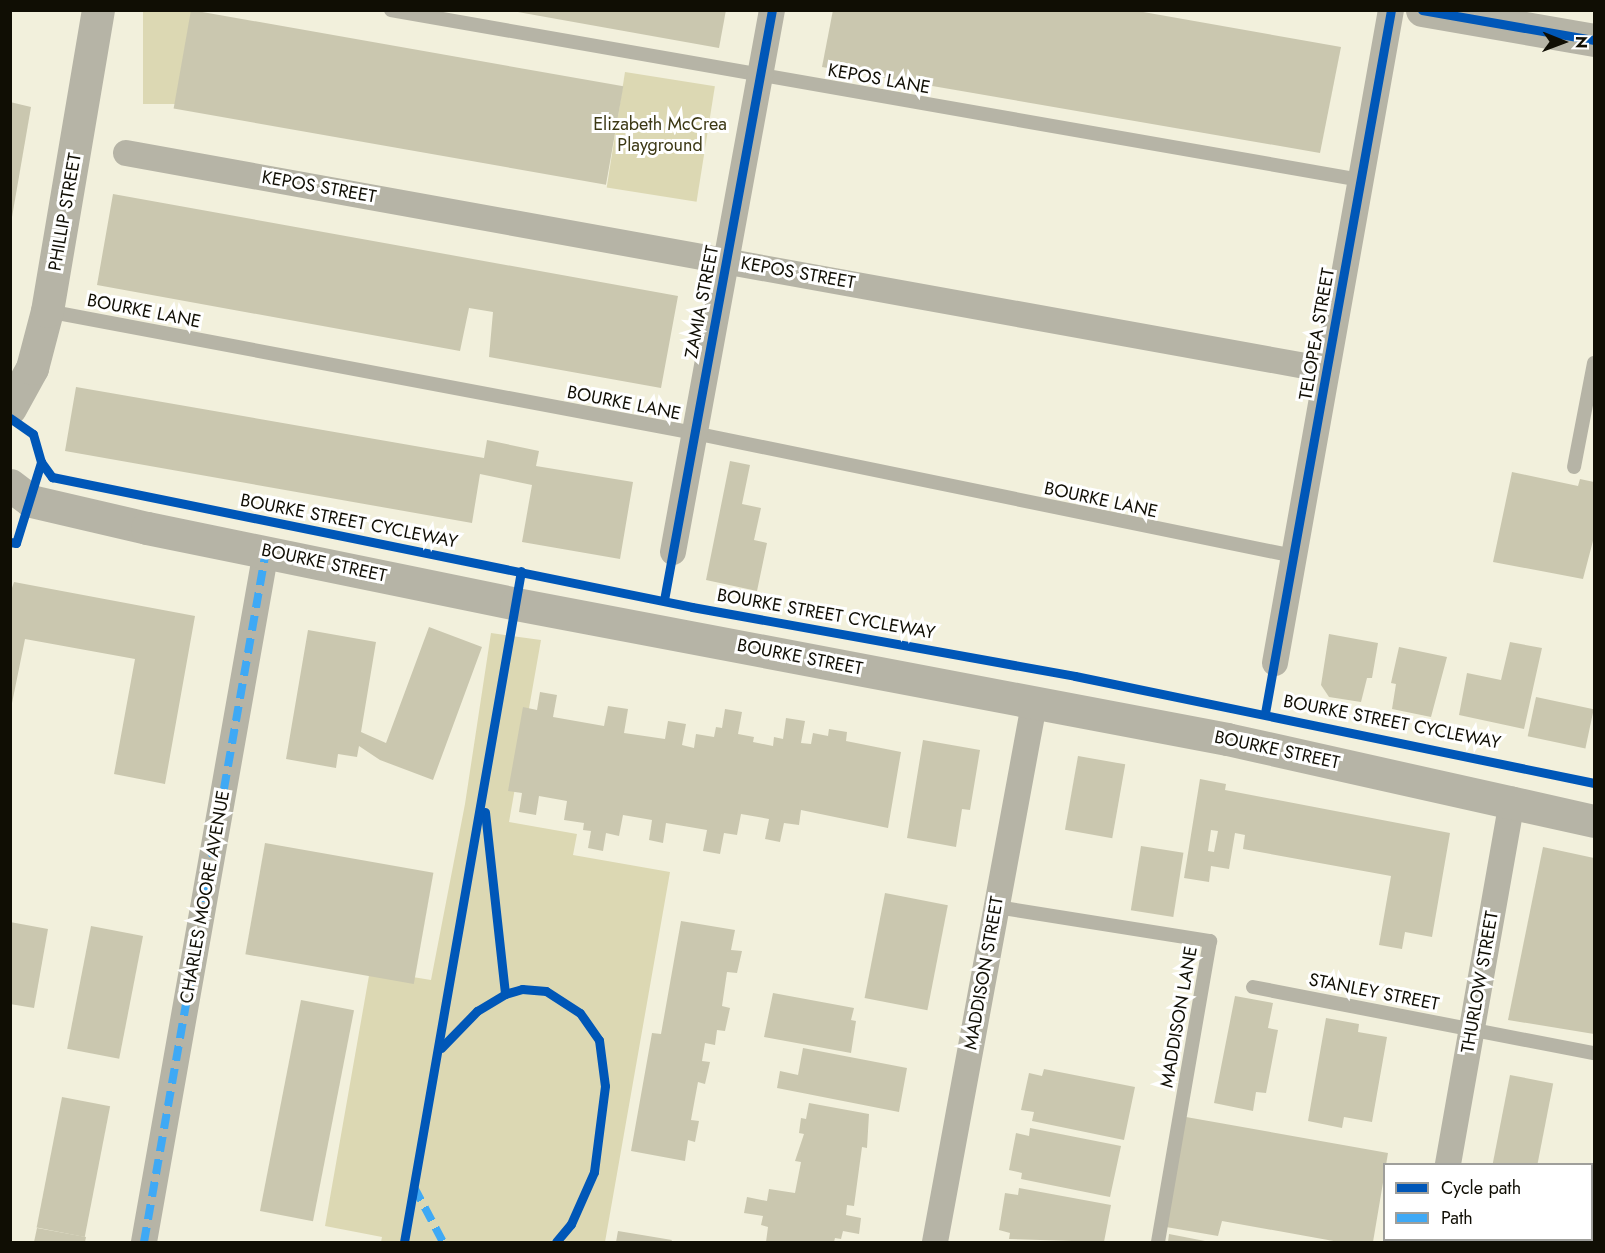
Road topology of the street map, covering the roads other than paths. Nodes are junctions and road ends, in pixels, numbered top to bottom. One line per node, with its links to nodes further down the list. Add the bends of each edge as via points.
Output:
1 (98, 10): 11 (street, PHILLIP STREET)
2 (391, 10): 7 (lane, KEPOS LANE)
3 (772, 10): 7 (street, ZAMIA STREET)
4 (1392, 10): 9 (street, TELOPEA STREET)
5 (1422, 10): 6 (street)
6 (1594, 40)
7 (760, 76): 9 (lane, KEPOS LANE); 10 (street, ZAMIA STREET)
8 (126, 153): 10 (street, KEPOS STREET)
9 (1362, 180): 13 (street, TELOPEA STREET)
10 (726, 259): 13 (street, KEPOS STREET); 15 (street, ZAMIA STREET)
11 (47, 310): 14 (street, PHILLIP STREET, via 32,368); 15 (lane, BOURKE LANE)
12 (1594, 363): 16 (lane)
13 (1327, 370): 20 (street, TELOPEA STREET)
14 (10, 408)
15 (694, 433): 19 (street, ZAMIA STREET); 20 (lane, BOURKE LANE)
16 (1575, 466)
17 (10, 485): 18 (street, BOURKE STREET, via 31,501)
18 (266, 551): 22 (street, BOURKE STREET, via 516,604); 30 (street, CHARLES MOORE AVENUE)
19 (673, 552)
20 (1294, 556): 21 (street, TELOPEA STREET)
21 (1275, 663)
22 (1034, 704): 23 (street, BOURKE STREET, via 1227,739); 25 (street, MADDISON STREET)
23 (1512, 800): 24 (street, BOURKE STREET); 27 (street, THURLOW STREET)
24 (1594, 821)
25 (997, 907): 31 (street, MADDISON STREET); 32 (lane, MADDISON LANE, via 1210,941)
26 (1253, 987): 27 (lane, STANLEY STREET)
27 (1471, 1029): 28 (lane, STANLEY STREET); 29 (street, THURLOW STREET)
28 (1594, 1053)
29 (1448, 1163)
30 (144, 1242)
31 (935, 1242)
32 (1158, 1242)

